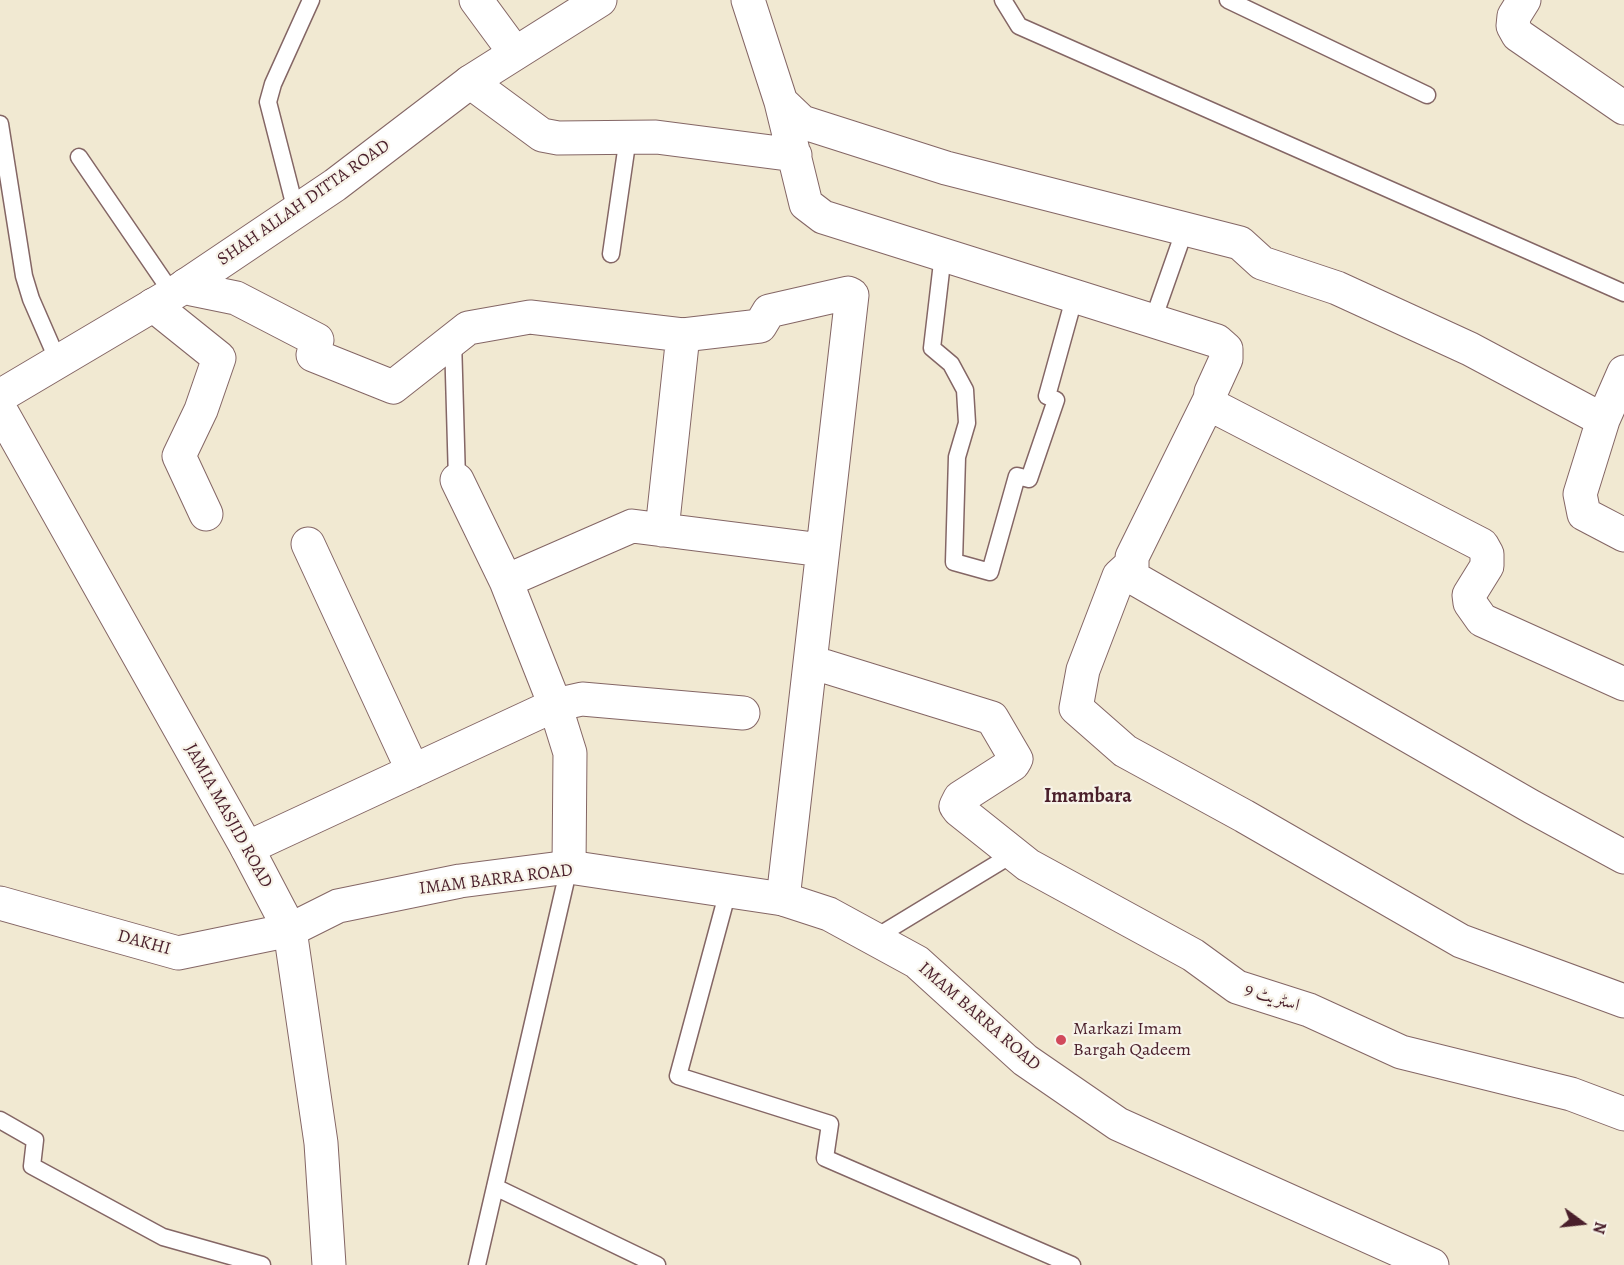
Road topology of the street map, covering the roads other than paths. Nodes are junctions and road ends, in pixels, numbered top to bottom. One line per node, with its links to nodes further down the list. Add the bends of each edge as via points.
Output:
1 (311, 0): 17 (lane, via 268,102)
2 (476, 0): 8 (street)
3 (600, 0): 8 (street, SHAH ALLAH DITTA ROAD)
4 (748, 0): 11 (street)
5 (1003, 0): 21 (lane, via 1019,26)
6 (1228, 0): 10 (lane)
7 (1524, 0): 12 (street, via 1512,26 1518,35)
8 (515, 53): 9 (street, SHAH ALLAH DITTA ROAD)
9 (470, 82): 14 (street, via 542,135); 17 (street, SHAH ALLAH DITTA ROAD)
10 (1427, 95)
11 (781, 102): 15 (street); 18 (street, via 802,122 946,168)
12 (1624, 108)
13 (0, 124): 27 (lane, via 24,276)
14 (628, 137): 15 (street, via 656,137); 19 (lane)
15 (795, 155): 20 (street, via 806,204 823,217)
16 (79, 157): 22 (lane)
17 (296, 211): 22 (street, SHAH ALLAH DITTA ROAD)
18 (1185, 229): 24 (lane); 32 (street, via 1240,243 1262,263 1337,288 1460,344)
19 (611, 254)
20 (943, 254): 23 (street); 23 (lane, via 932,348 951,364 965,390 967,423 957,457 954,561 990,572 1017,476 1029,479 1056,400 1047,396)
21 (1624, 293)
22 (170, 295): 26 (street, via 192,289 236,298 317,340 313,355 393,387); 27 (street, SHAH ALLAH DITTA ROAD); 34 (street, via 219,358 179,456)
23 (1075, 295): 24 (street)
24 (1154, 320): 30 (street, via 1217,341 1226,349)
25 (683, 335): 26 (street, via 530,317 468,328); 35 (street); 38 (street, via 760,326 769,311 852,295)
26 (453, 340): 33 (lane)
27 (58, 361): 29 (street, SHAH ALLAH DITTA ROAD)
28 (1624, 372): 32 (street)
29 (0, 396)
30 (1210, 399): 39 (street); 42 (street, via 1213,406 1482,545 1487,566 1469,595 1482,620)
31 (0, 409): 46 (street, JAMIA MASJID ROAD)
32 (1603, 420): 36 (street, via 1580,494 1581,506 1584,514)
33 (457, 480): 40 (street)
34 (206, 514)
35 (662, 530): 38 (street); 40 (street, via 632,526)
36 (1624, 535)
37 (308, 544): 45 (street)
38 (822, 550): 41 (street)
39 (1131, 565): 48 (street, via 1132,578); 55 (street, via 1119,576 1083,670 1076,708 1125,751 1461,941)
40 (506, 581): 43 (street)
41 (811, 662): 47 (street, اسٹریٹ 9, via 992,718 1016,759 960,798 956,806); 51 (street)
42 (1624, 684)
43 (555, 705): 44 (street, via 582,699); 45 (street); 49 (street, via 570,753)
44 (743, 713)
45 (413, 771): 46 (street)
46 (247, 848): 53 (street, JAMIA MASJID ROAD)
47 (1013, 854): 54 (lane); 56 (street, اسٹریٹ 9, via 1028,866 1193,954 1238,987 1309,1010 1401,1052 1571,1094)
48 (1624, 857)
49 (568, 867): 50 (street, IMAM BARRA ROAD); 53 (street, IMAM BARRA ROAD, via 460,880 338,906); 58 (lane)
50 (728, 891): 51 (street, IMAM BARRA ROAD); 63 (lane, via 678,1076 830,1124 825,1158)
51 (783, 899): 54 (street, IMAM BARRA ROAD, via 829,914)
52 (0, 903): 53 (street, DAKHI, via 178,953)
53 (290, 930): 60 (street, JAMIA MASJID ROAD, via 321,1143)
54 (873, 939): 64 (street, IMAM BARRA ROAD, via 917,962 1025,1060 1118,1124)
55 (1624, 1001)
56 (1624, 1114)
57 (0, 1120): 59 (lane, via 35,1140 32,1166 163,1237)
58 (495, 1187): 61 (lane); 62 (lane)
59 (262, 1265)
60 (329, 1265)
61 (477, 1265)
62 (657, 1265)
63 (1072, 1265)
64 (1432, 1265)

